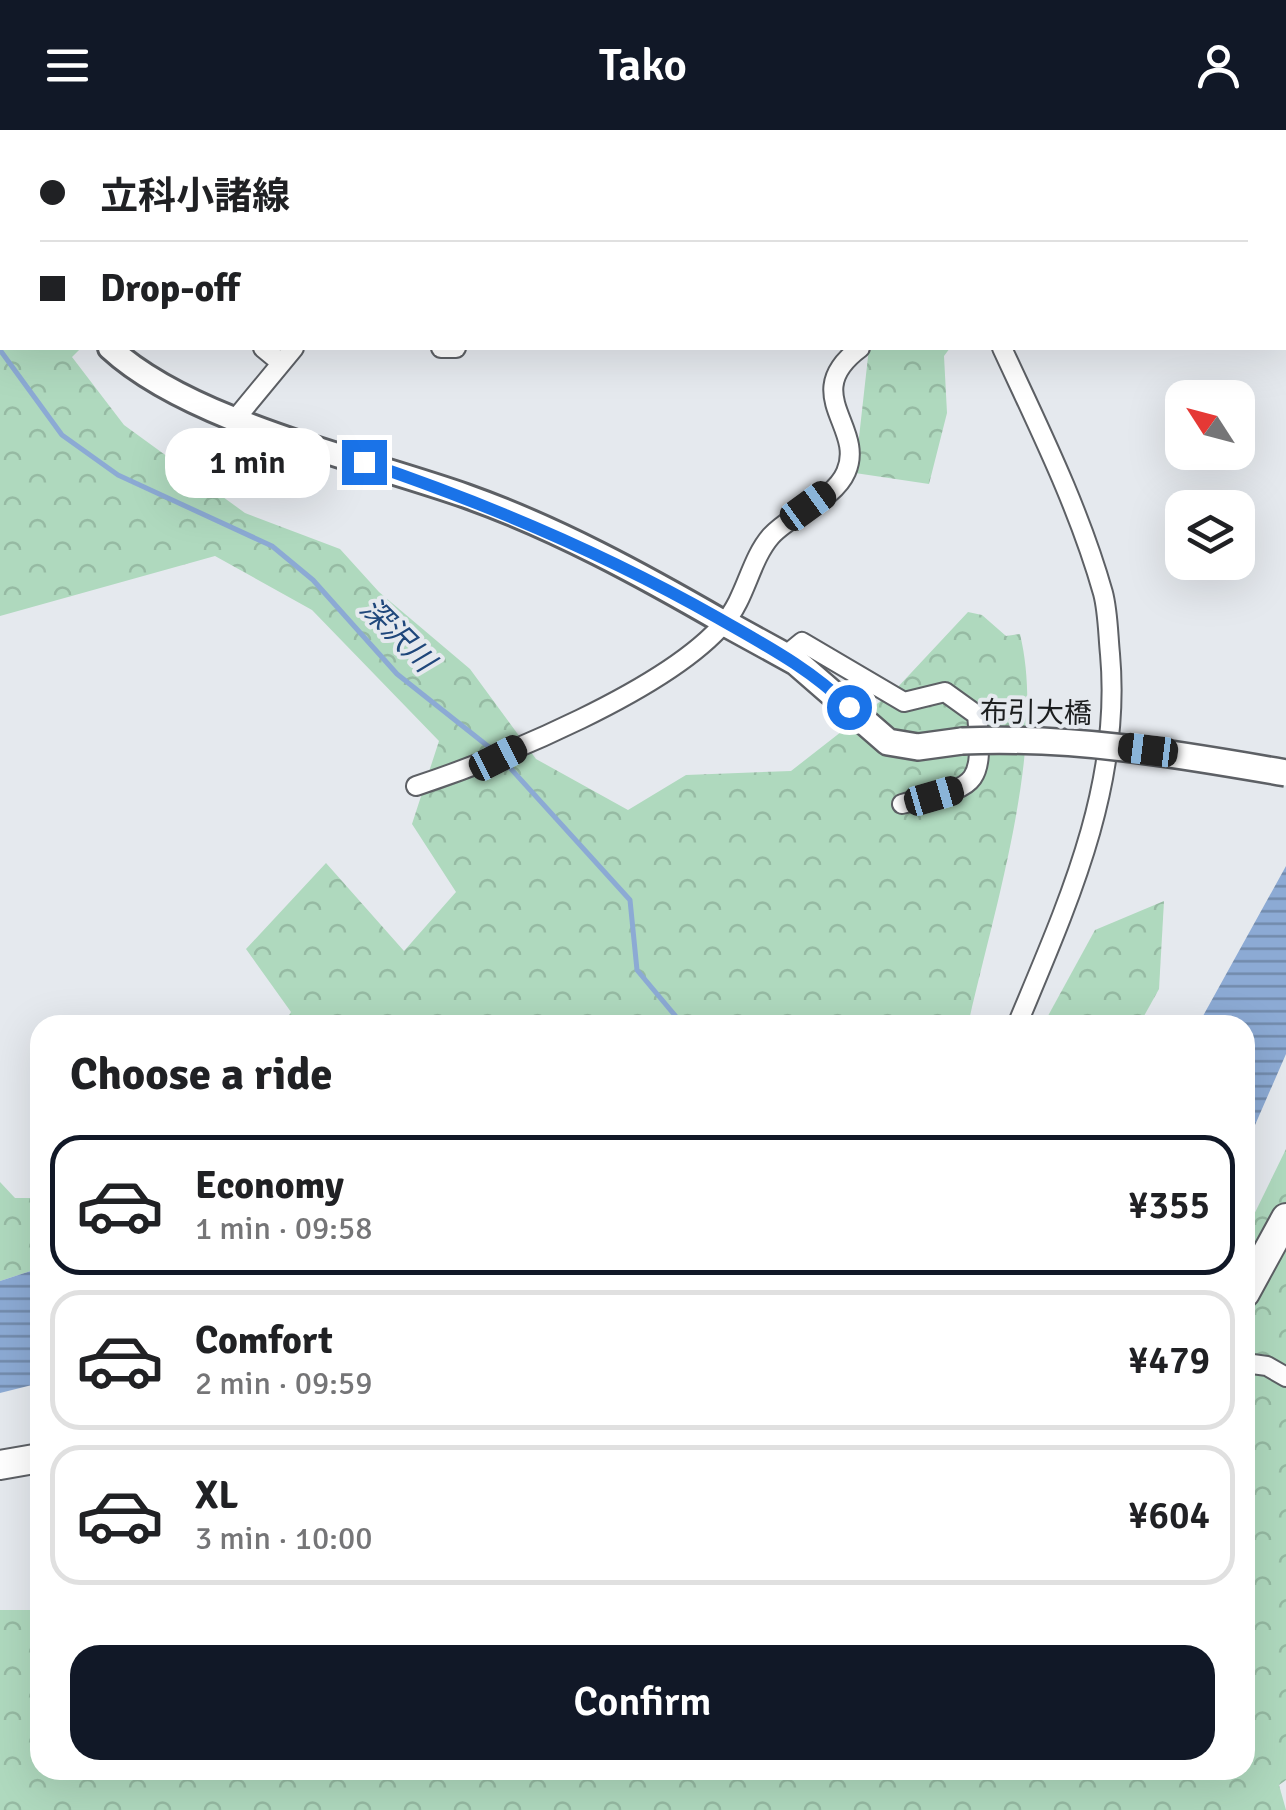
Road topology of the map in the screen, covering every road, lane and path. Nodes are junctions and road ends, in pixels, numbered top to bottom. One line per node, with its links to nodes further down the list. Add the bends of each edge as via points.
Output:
1 (113, 350): 7 (street, via 150,378)
2 (265, 350): 6 (street)
3 (292, 350): 6 (street)
4 (858, 350): 8 (street, via 836,373 832,389 848,470 771,536)
5 (1003, 350): 13 (street, via 1068,490 1104,597 1114,688 1108,767 1095,821)
6 (280, 362): 7 (street)
7 (237, 416): 8 (street, via 469,497)
8 (725, 622): 9 (main road, 布引大橋); 11 (street, via 674,667 498,758)
9 (785, 656): 10 (main road, 布引大橋, bridge, via 888,742 1089,742); 12 (street, via 802,642 904,702 945,692 976,714 977,774 965,787)
10 (1286, 773)
11 (416, 786)
12 (902, 804)
13 (1022, 1015)
14 (1286, 1218): 15 (main road)
15 (1255, 1274)
16 (1255, 1364): 17 (street)
17 (1286, 1377)
18 (30, 1460): 19 (main road)
19 (0, 1465)

